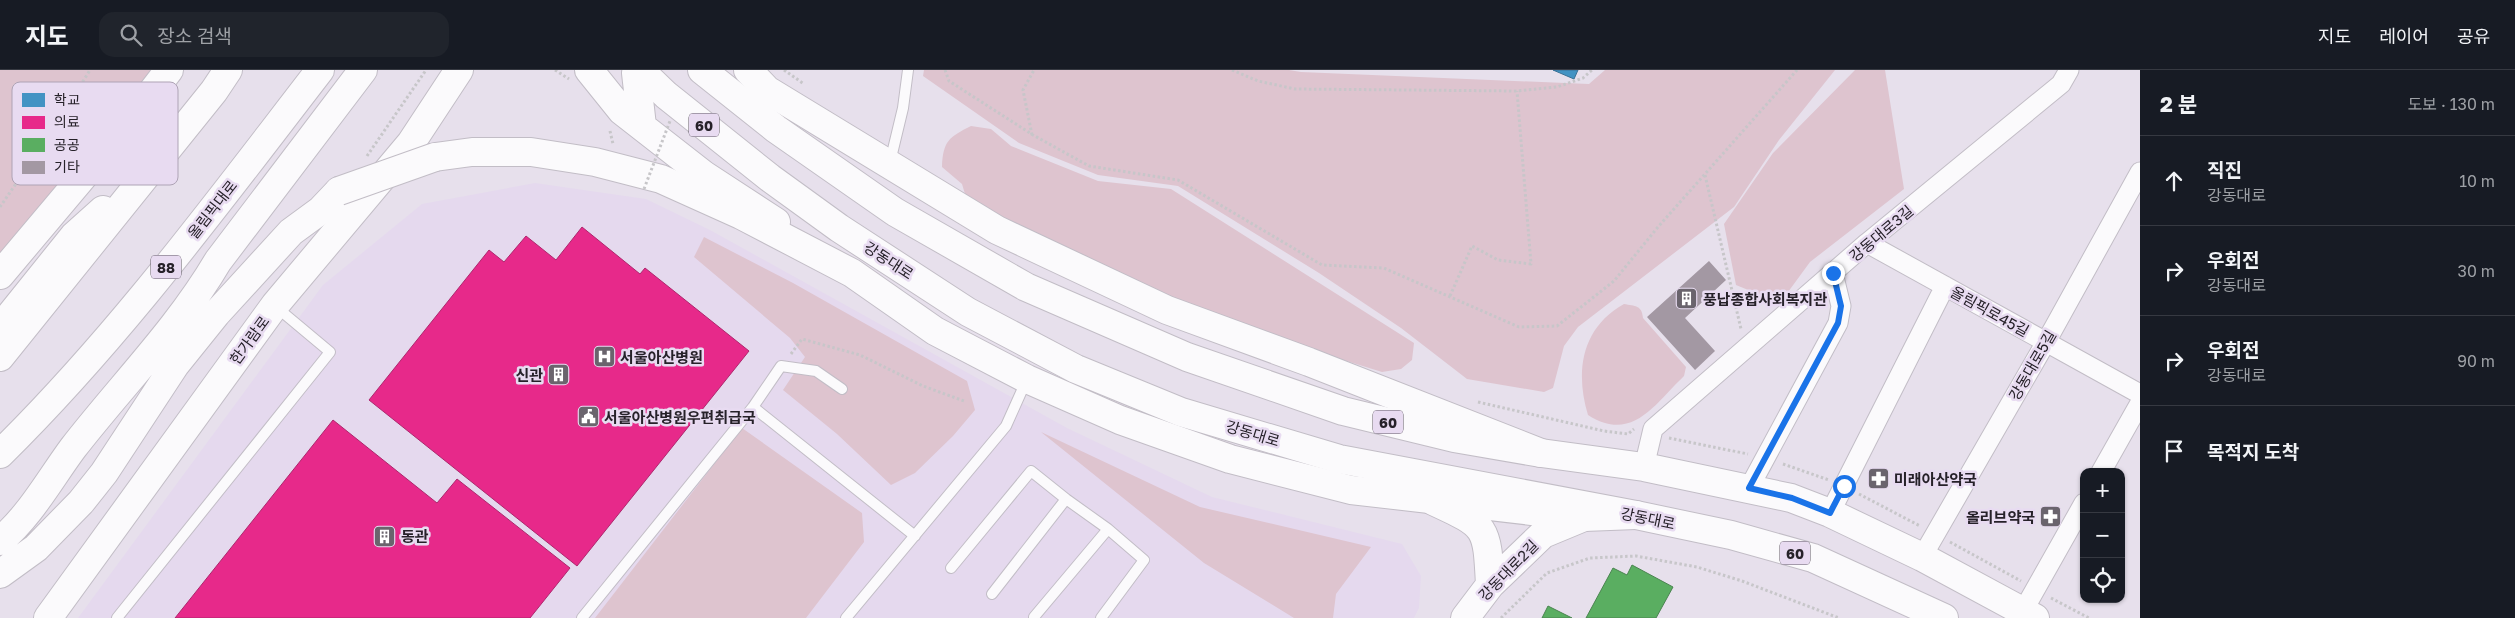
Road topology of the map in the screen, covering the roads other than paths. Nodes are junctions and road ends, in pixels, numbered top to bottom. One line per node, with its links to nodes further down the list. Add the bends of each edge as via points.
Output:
1 (151, 70): 14 (main road)
2 (160, 70): 15 (main road)
3 (169, 70): 16 (main road)
4 (228, 70): 18 (main road)
5 (320, 70): 42 (main road, 올림픽대로 / 88, via 88,362)
6 (363, 70): 32 (main road, via 218,261)
7 (459, 70): 33 (main road, 한가람로, via 411,143)
8 (702, 70): 43 (main road, 60, via 776,129 895,212 1026,287 1187,357 1343,411 1454,438)
9 (748, 70): 19 (main road, via 766,90)
10 (908, 70): 19 (lane, via 903,108)
11 (2069, 70): 26 (street, 강동대로3길, via 2061,84)
12 (638, 71): 13 (main road); 17 (main road); 51 (main road, 강동대로 / 60, via 770,178 839,228 968,312 1076,369 1181,412 1339,459)
13 (591, 72): 17 (main road, via 622,111)
14 (142, 82)
15 (149, 82)
16 (160, 82)
17 (642, 126): 28 (main road, via 704,175)
18 (178, 136)
19 (889, 164): 43 (main road, via 997,230 1167,310)
20 (2140, 172): 35 (street, 강동대로5길)
21 (63, 185): 27 (main road)
22 (76, 185): 30 (main road)
23 (130, 185): 34 (main road, via 74,236)
24 (139, 185): 36 (main road)
25 (339, 191): 28 (main road, bridge, via 435,157 472,152 531,152 595,162 628,169 689,190); 32 (main road, via 304,202); 58 (main road, via 321,210 291,232 216,314 176,365 81,502 36,548)
26 (1867, 243): 29 (street, 강동대로3길); 31 (street, 올림픽로45길)
27 (0, 257)
28 (852, 273): 37 (main road, via 935,331)
29 (1833, 273): 44 (street, 강동대로3길, via 1653,429); 46 (street, via 1841,306 1838,323)
30 (0, 275)
31 (1946, 286): 35 (street, 올림픽로45길); 50 (street)
32 (200, 291): 55 (main road, via 73,448 14,528)
33 (275, 305): 63 (main road, 한가람로); 64 (lane, via 330,352)
34 (0, 328)
35 (2046, 342): 39 (street, 올림픽로45길); 56 (street, 강동대로5길)
36 (0, 357)
37 (1027, 379): 48 (main road, via 1120,420 1230,459 1351,490); 54 (lane, via 1006,426)
38 (842, 389): 41 (lane, via 816,371 782,366)
39 (2140, 394)
40 (2140, 403): 45 (street)
41 (753, 407): 54 (lane); 65 (lane)
42 (0, 454)
43 (1541, 454): 44 (main road, 60)
44 (1644, 467): 46 (main road, 60)
45 (2103, 468)
46 (1749, 488): 50 (main road, 60, via 1792,498)
47 (1066, 499): 53 (lane); 57 (lane, via 1031,471); 60 (lane)
48 (1429, 499): 52 (main road); 59 (main road, via 1471,519 1486,535)
49 (2080, 511): 61 (street)
50 (1830, 513): 56 (main road, 60)
51 (1636, 515): 52 (main road); 69 (main road, 강동대로 / 60, via 1731,535 1813,558)
52 (1584, 517): 59 (main road, 강동대로2길, via 1544,534)
53 (1108, 529): 62 (lane); 67 (lane, via 1144,560)
54 (916, 536): 66 (lane)
55 (0, 540)
56 (1922, 557): 61 (main road, 60)
57 (951, 568)
58 (0, 574)
59 (1490, 585): 68 (main road, 강동대로2길)
60 (992, 594)
61 (2029, 615)
62 (1034, 617)
63 (48, 618)
64 (117, 618)
65 (582, 618)
66 (846, 618)
67 (1101, 618)
68 (1465, 618)
69 (1944, 618)

